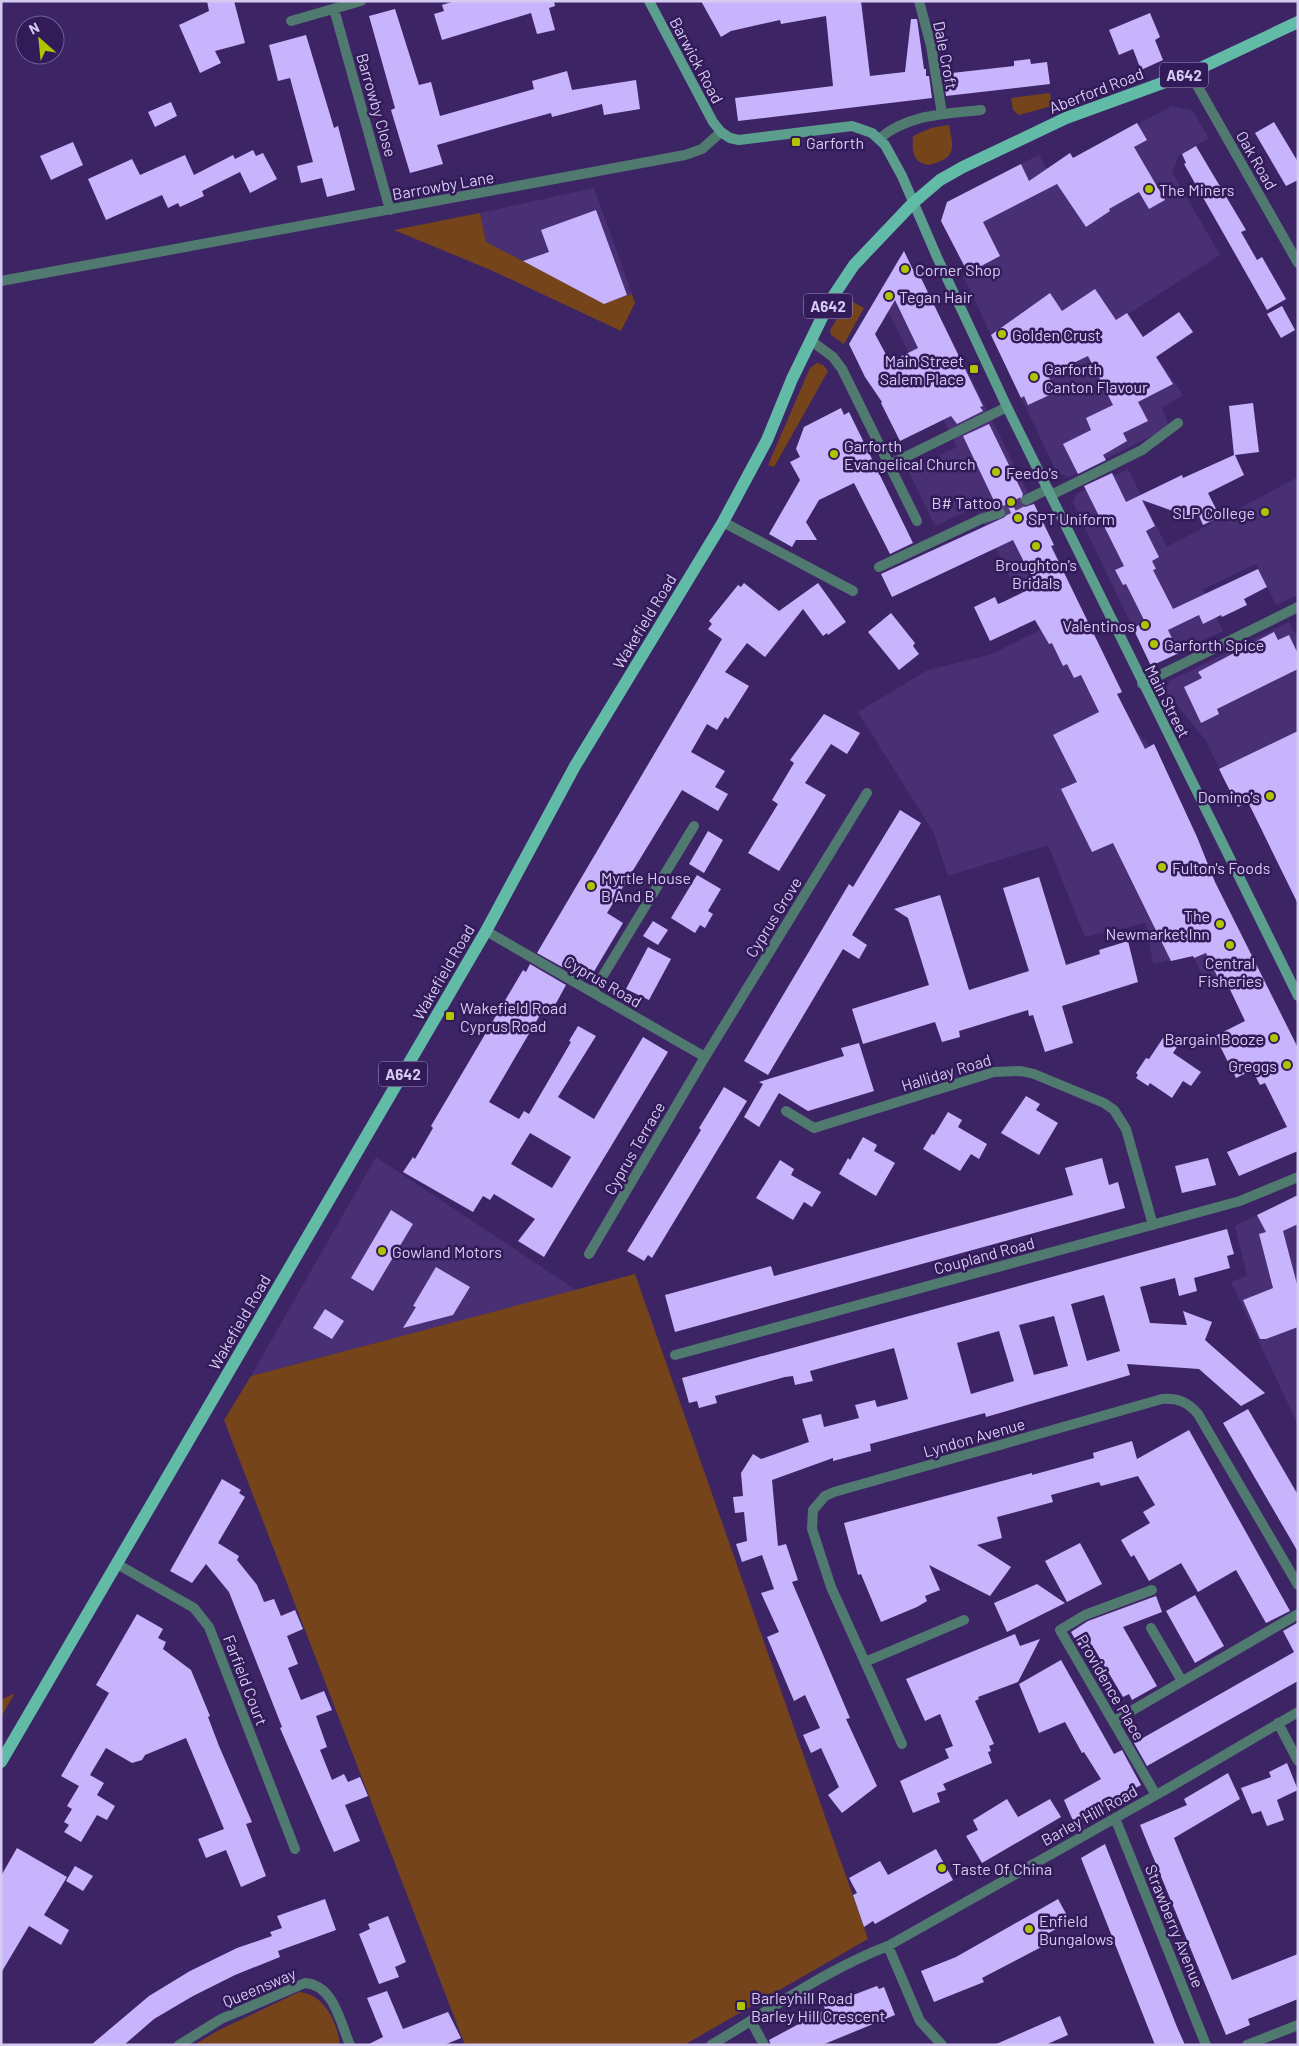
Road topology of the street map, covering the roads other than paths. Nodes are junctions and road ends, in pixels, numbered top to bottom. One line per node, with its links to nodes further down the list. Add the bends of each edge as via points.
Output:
1 (361, 1): 4 (street)
2 (649, 1): 10 (main road, Barwick Road)
3 (920, 1): 9 (street, Dale Croft)
4 (334, 9): 5 (street); 13 (street, Barrowby Close)
5 (291, 21)
6 (1298, 22): 7 (main road, Aberford Road / A642)
7 (1190, 73): 12 (main road, Aberford Road / A642, via 1032,133 948,176); 14 (street, Oak Road)
8 (981, 110): 9 (street)
9 (942, 114): 11 (street, via 906,122)
10 (721, 132): 11 (main road, via 730,138 748,140 852,126); 13 (street, Barrowby Lane, via 702,149 685,155)
11 (880, 138): 12 (main road, via 895,162)
12 (912, 203): 16 (main road, Wakefield Road / A642, via 854,265); 17 (main road, Main Street)
13 (390, 210): 15 (street, Barrowby Lane)
14 (1298, 263)
15 (1, 281)
16 (810, 340): 19 (street, via 833,357 842,369); 24 (main road, Wakefield Road / A642, via 767,440)
17 (1007, 407): 19 (street); 20 (main road, Main Street)
18 (1178, 423): 20 (street, via 1142,450)
19 (889, 465): 23 (street)
20 (1050, 492): 21 (street); 28 (main road, Main Street)
21 (1026, 500)
22 (1000, 512): 25 (street)
23 (917, 521)
24 (723, 522): 26 (street); 31 (main road, Wakefield Road / A642, via 575,766)
25 (879, 567)
26 (852, 591)
27 (1298, 607): 28 (street)
28 (1142, 684): 33 (main road, Main Street)
29 (867, 794): 34 (street, Cyprus Grove)
30 (694, 826): 32 (street)
31 (486, 931): 32 (street, Cyprus Road); 40 (main road, Wakefield Road / A642)
32 (593, 992): 34 (street, Cyprus Road)
33 (1298, 996)
34 (705, 1056): 38 (street, Cyprus Terrace)
35 (786, 1111): 37 (street, Halliday Road, via 814,1128 994,1072 1017,1070 1034,1074 1104,1103 1121,1119)
36 (1298, 1177): 37 (street, Coupland Road, via 1240,1201)
37 (1152, 1225): 39 (street, Coupland Road)
38 (589, 1254)
39 (674, 1355)
40 (117, 1564): 53 (main road, Wakefield Road / A642); 56 (street, Farfield Court, via 194,1608 203,1617)
41 (1298, 1585): 46 (street, Lyndon Avenue, via 1198,1414 1183,1401 1162,1399 826,1496 813,1510 812,1529 832,1587)
42 (1152, 1590): 49 (street, Providence Place, via 1084,1615 1060,1630)
43 (1298, 1614): 47 (street)
44 (964, 1620): 46 (street)
45 (1151, 1628): 47 (street)
46 (865, 1662): 51 (street, Lyndon Avenue)
47 (1182, 1681): 49 (street)
48 (1298, 1712): 50 (street, Barley Hill Road)
49 (1114, 1721): 54 (street, Providence Place)
50 (1278, 1723): 52 (street); 54 (street, Barley Hill Road)
51 (902, 1744)
52 (1298, 1761)
53 (1, 1762)
54 (1156, 1795): 55 (street, Barley Hill Road)
55 (1115, 1818): 57 (street, Barley Hill Road); 65 (street, Strawberry Avenue)
56 (294, 1849)
57 (888, 1946): 58 (street, Barley Hill Road, via 811,1985); 64 (street, via 920,2020)
58 (751, 2021): 62 (street, Barley Hill Road); 63 (street)
59 (1298, 2025): 66 (street)
60 (179, 2045): 61 (street, Queensway, via 221,2019 305,1983 327,1992)
61 (350, 2045)
62 (711, 2045)
63 (764, 2045)
64 (942, 2045)
65 (1206, 2045)
66 (1247, 2045)

